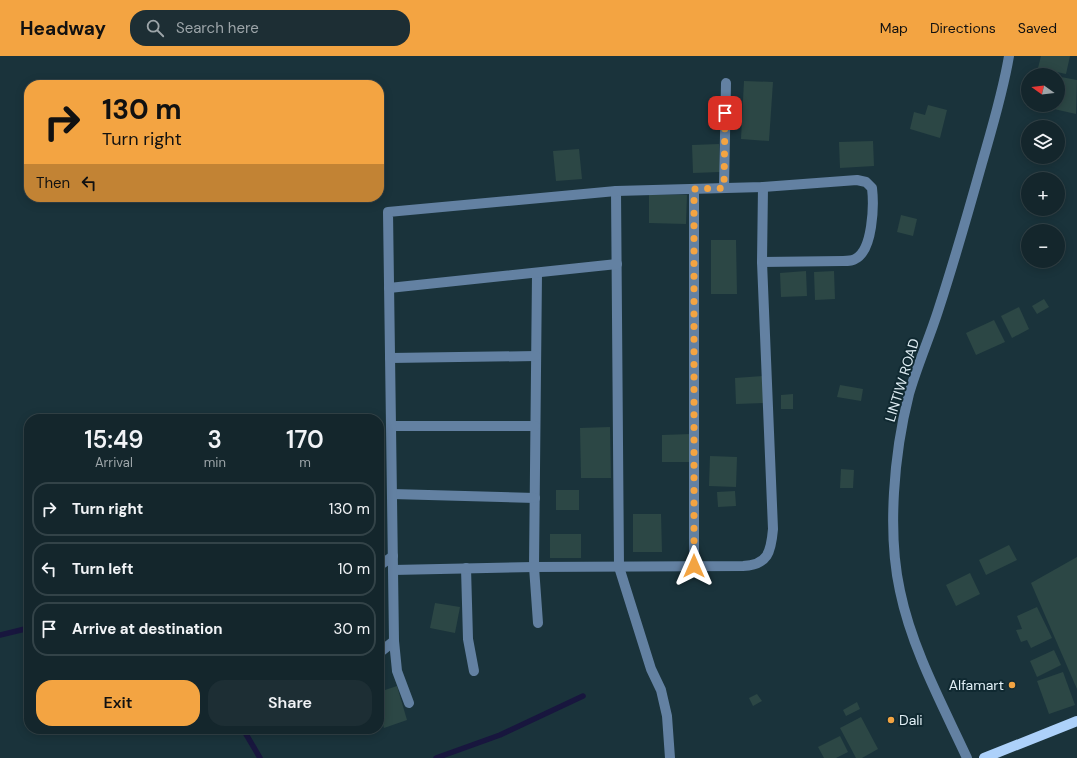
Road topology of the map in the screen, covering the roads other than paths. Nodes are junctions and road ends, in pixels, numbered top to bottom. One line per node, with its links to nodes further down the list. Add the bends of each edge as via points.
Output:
1 (1009, 56): 31 (street, LINTIW ROAD, via 970,206 910,393 901,430 894,493 896,568 905,615)
2 (726, 83): 4 (street)
3 (763, 186): 4 (street); 7 (street); 7 (street, via 857,180 866,182 872,188 873,199 869,237 865,250 856,259)
4 (724, 188): 5 (street)
5 (694, 189): 6 (street); 19 (street)
6 (616, 191): 8 (street); 10 (street, via 388,212)
7 (762, 262): 19 (street, via 772,543 767,555 756,565)
8 (617, 264): 9 (street); 21 (street)
9 (537, 274): 10 (street); 11 (street)
10 (389, 288): 12 (street)
11 (536, 356): 12 (street); 14 (street)
12 (390, 358): 13 (street)
13 (391, 426): 14 (street); 15 (street)
14 (535, 426): 16 (street)
15 (392, 494): 16 (street); 17 (street)
16 (535, 498): 20 (street)
17 (393, 556): 18 (street); 23 (street)
18 (384, 562)
19 (694, 566): 21 (street)
20 (534, 567): 21 (street); 22 (street); 24 (street)
21 (619, 567): 30 (street, via 651,669 661,690 667,716)
22 (466, 568): 23 (street); 27 (street, via 468,639)
23 (393, 570): 25 (street)
24 (538, 623)
25 (394, 642): 26 (street); 28 (street, via 397,671)
26 (384, 649)
27 (474, 671)
28 (409, 703)
29 (1077, 721): 32 (main road)
30 (670, 758)
31 (966, 758)
32 (984, 758)

